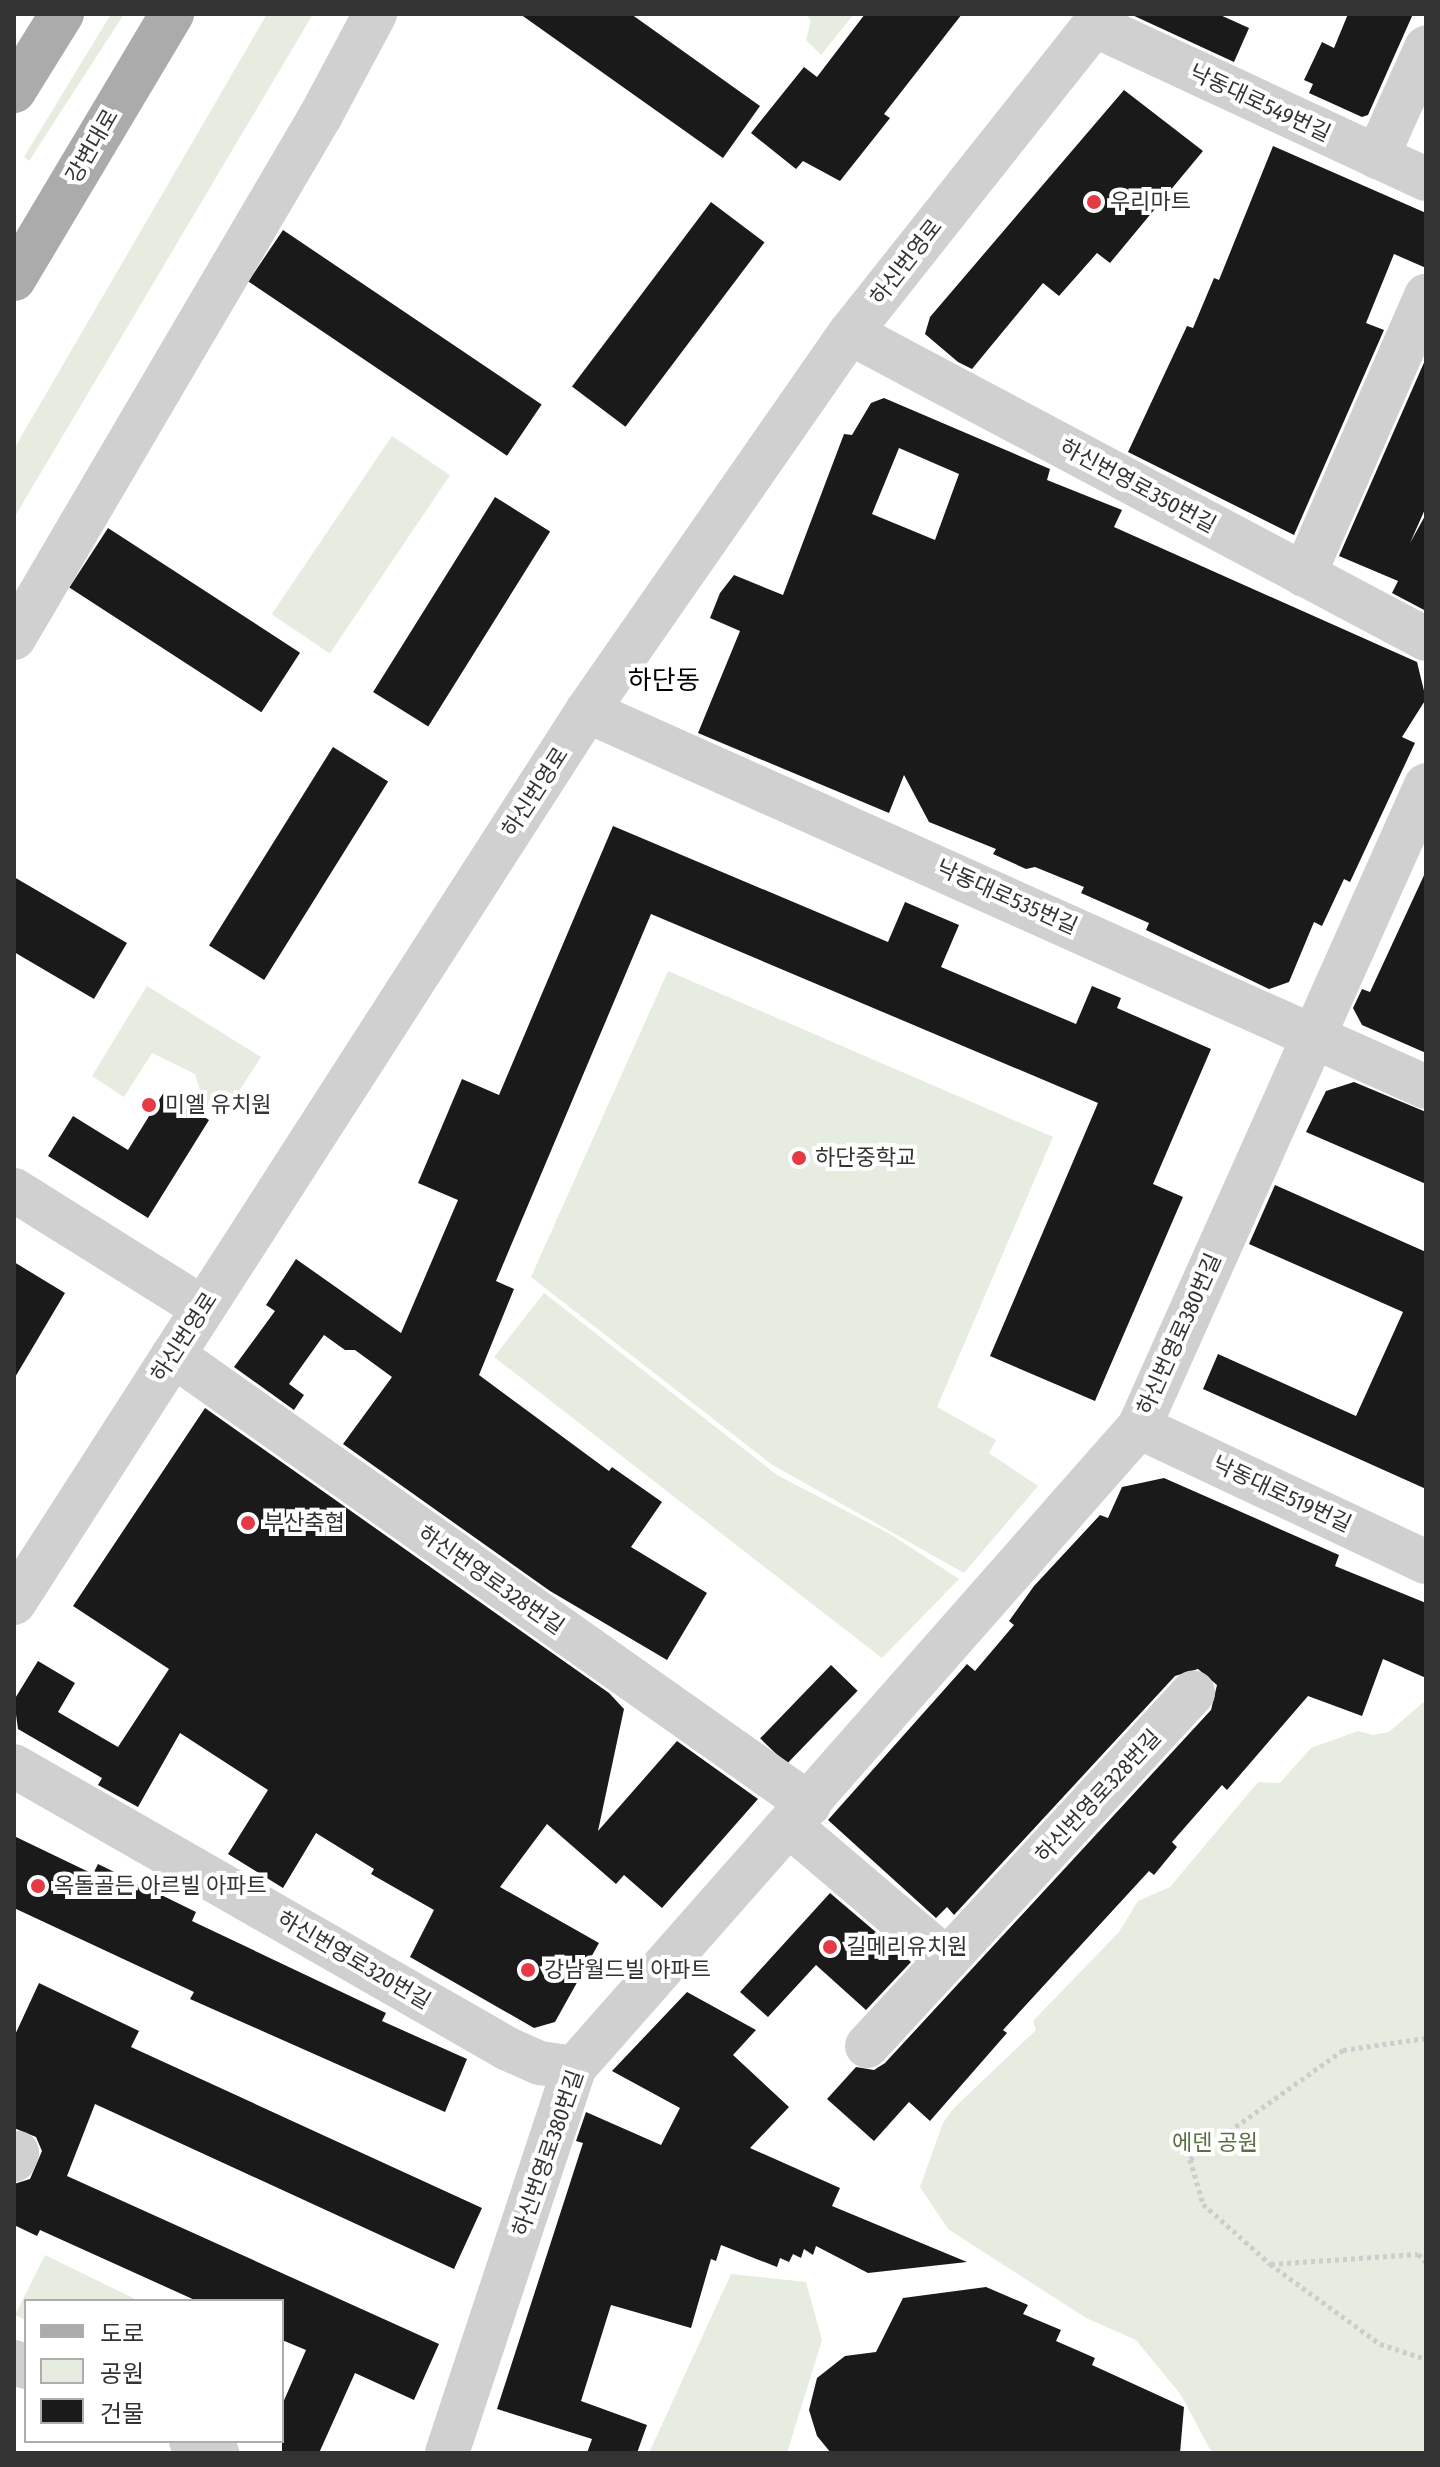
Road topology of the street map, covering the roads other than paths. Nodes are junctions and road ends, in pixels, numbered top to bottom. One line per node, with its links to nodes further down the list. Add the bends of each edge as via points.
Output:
1 (62, 14): 6 (main road)
2 (172, 14): 9 (main road, 강변대로)
3 (375, 14): 13 (street)
4 (1098, 19): 7 (street, 낙동대로549번길); 11 (street, 하신번영로)
5 (1426, 48): 7 (street)
6 (14, 91)
7 (1377, 157): 8 (street, 낙동대로549번길)
8 (1426, 179)
9 (14, 279)
10 (1426, 296): 12 (street)
11 (850, 333): 12 (street, 하신번영로350번길); 15 (street, 하신번영로)
12 (1304, 575): 14 (street, 하신번영로350번길)
13 (14, 638)
14 (1426, 639)
15 (587, 711): 17 (street, 낙동대로535번길); 20 (street, 하신번영로)
16 (1426, 785): 17 (street, 하신번영로380번길)
17 (1311, 1032): 18 (street, 낙동대로535번길); 22 (street, 하신번영로380번길)
18 (1426, 1087)
19 (14, 1190): 20 (street)
20 (203, 1308): 21 (street, 하신번영로)
21 (173, 1355): 24 (street, 하신번영로); 27 (street, 하신번영로328번길)
22 (1139, 1427): 23 (street, 낙동대로519번길); 27 (street, 하신번영로380번길)
23 (1426, 1562)
24 (14, 1603)
25 (1193, 1693): 28 (street, 하신번영로328번길)
26 (14, 1766): 30 (street, 하신번영로320번길, via 508,2049 540,2063)
27 (799, 1815): 28 (street, 하신번영로328번길); 30 (street, 하신번영로380번길)
28 (946, 1959): 29 (street)
29 (867, 2046)
30 (574, 2068): 33 (street, 하신번영로380번길)
31 (194, 2443): 32 (street)
32 (217, 2453)
33 (447, 2453)

